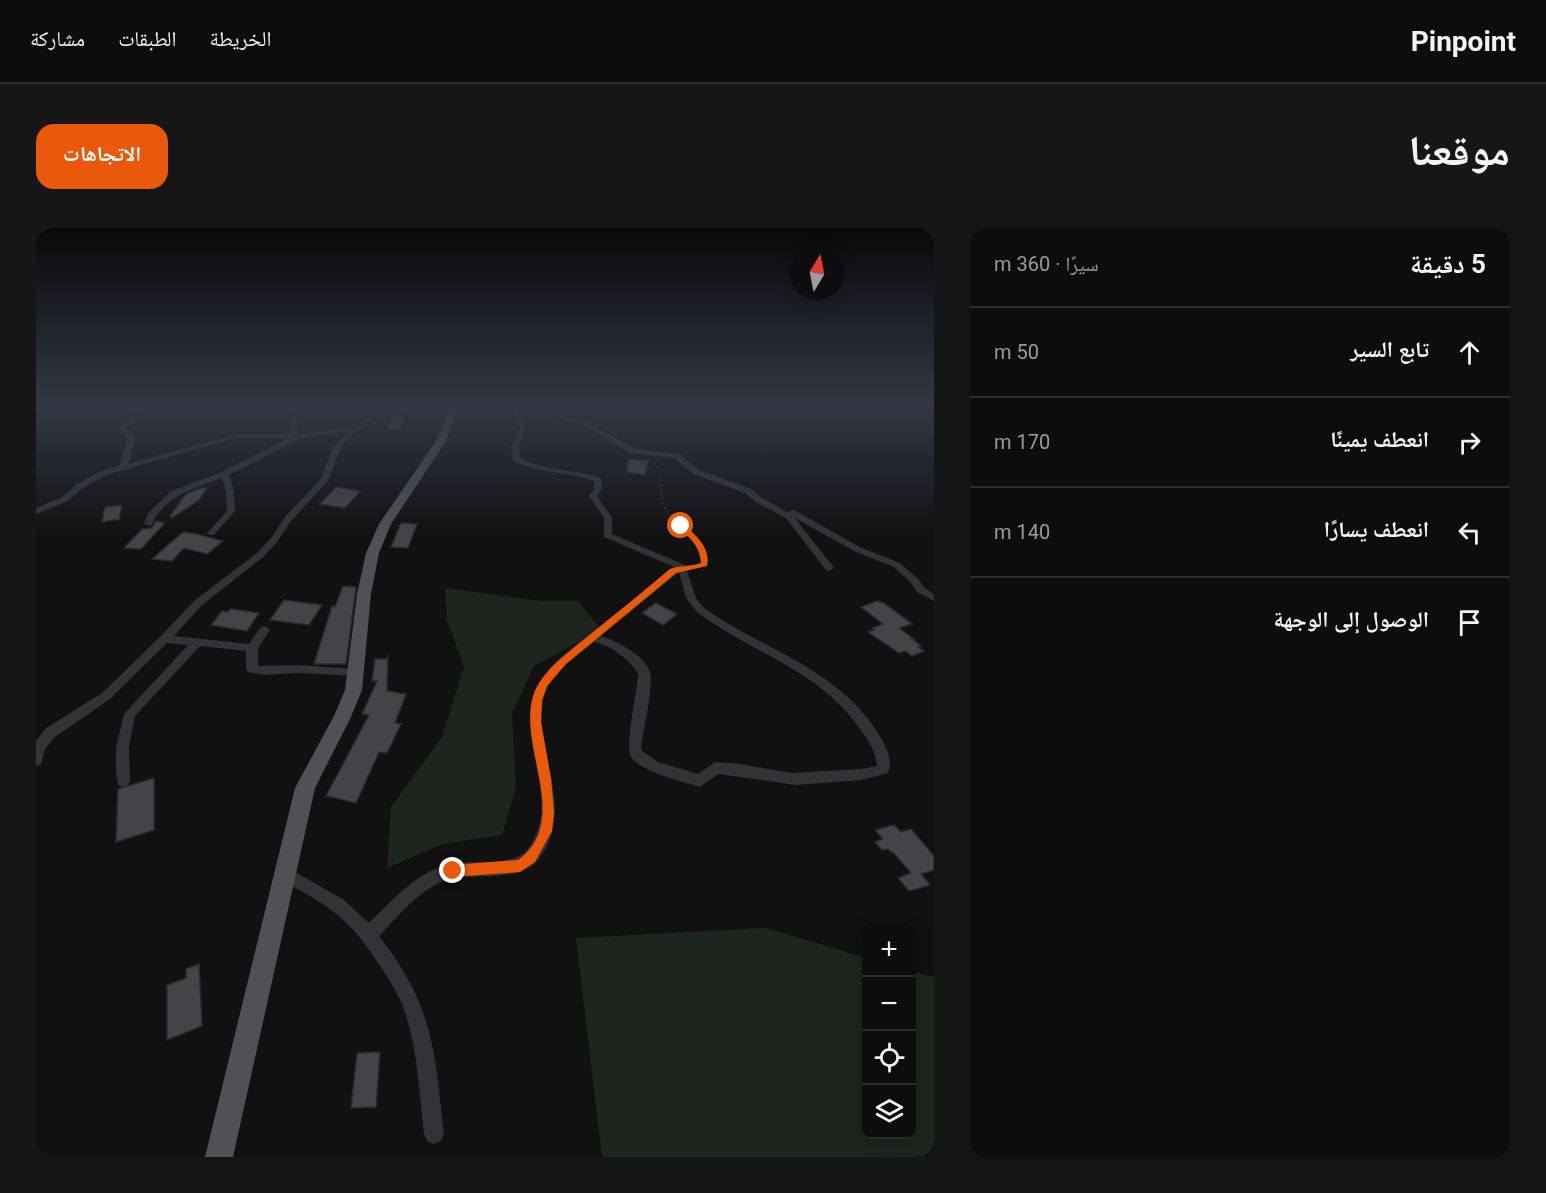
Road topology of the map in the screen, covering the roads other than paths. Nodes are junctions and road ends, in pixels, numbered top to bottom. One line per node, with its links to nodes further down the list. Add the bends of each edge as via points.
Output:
1 (130, 448): 8 (street)
2 (190, 448): 8 (street)
3 (273, 448): 9 (street)
4 (337, 448): 19 (street, via 324,481 288,519 281,533 260,555 198,603)
5 (437, 448): 22 (main road, via 395,506 376,542)
6 (515, 448): 14 (street, via 516,459 537,468 596,479 599,483 593,496 608,519 607,535)
7 (628, 448): 10 (street, via 676,456 696,472 743,488)
8 (123, 466): 11 (street, via 101,474 65,499)
9 (225, 474): 12 (street, via 174,492 151,515); 13 (street, via 231,511)
10 (770, 505): 15 (street, via 794,520); 16 (street, via 897,565)
11 (36, 511)
12 (148, 524)
13 (211, 533)
14 (682, 567): 18 (street); 18 (street, via 695,605 806,670 847,702 873,737 883,770 807,780 715,768 700,781 654,766 636,754 634,747 644,672 624,650 608,640)
15 (829, 568)
16 (934, 598)
17 (265, 630): 21 (street)
18 (592, 638): 26 (street, via 563,662 543,685 537,700 536,722 548,812 546,831 530,858 520,866 453,871 431,878)
19 (165, 639): 20 (street); 23 (street, via 106,696 50,733 39,747)
20 (198, 642): 21 (street); 24 (street, via 130,714 123,744)
21 (252, 648): 22 (street, via 252,669)
22 (356, 673): 25 (main road, via 342,720 304,788)
23 (36, 760)
24 (123, 781)
25 (285, 874): 26 (street, via 354,919); 28 (main road)
26 (368, 936): 27 (street, via 384,955 413,1010 427,1072)
27 (434, 1134)
28 (219, 1157)

